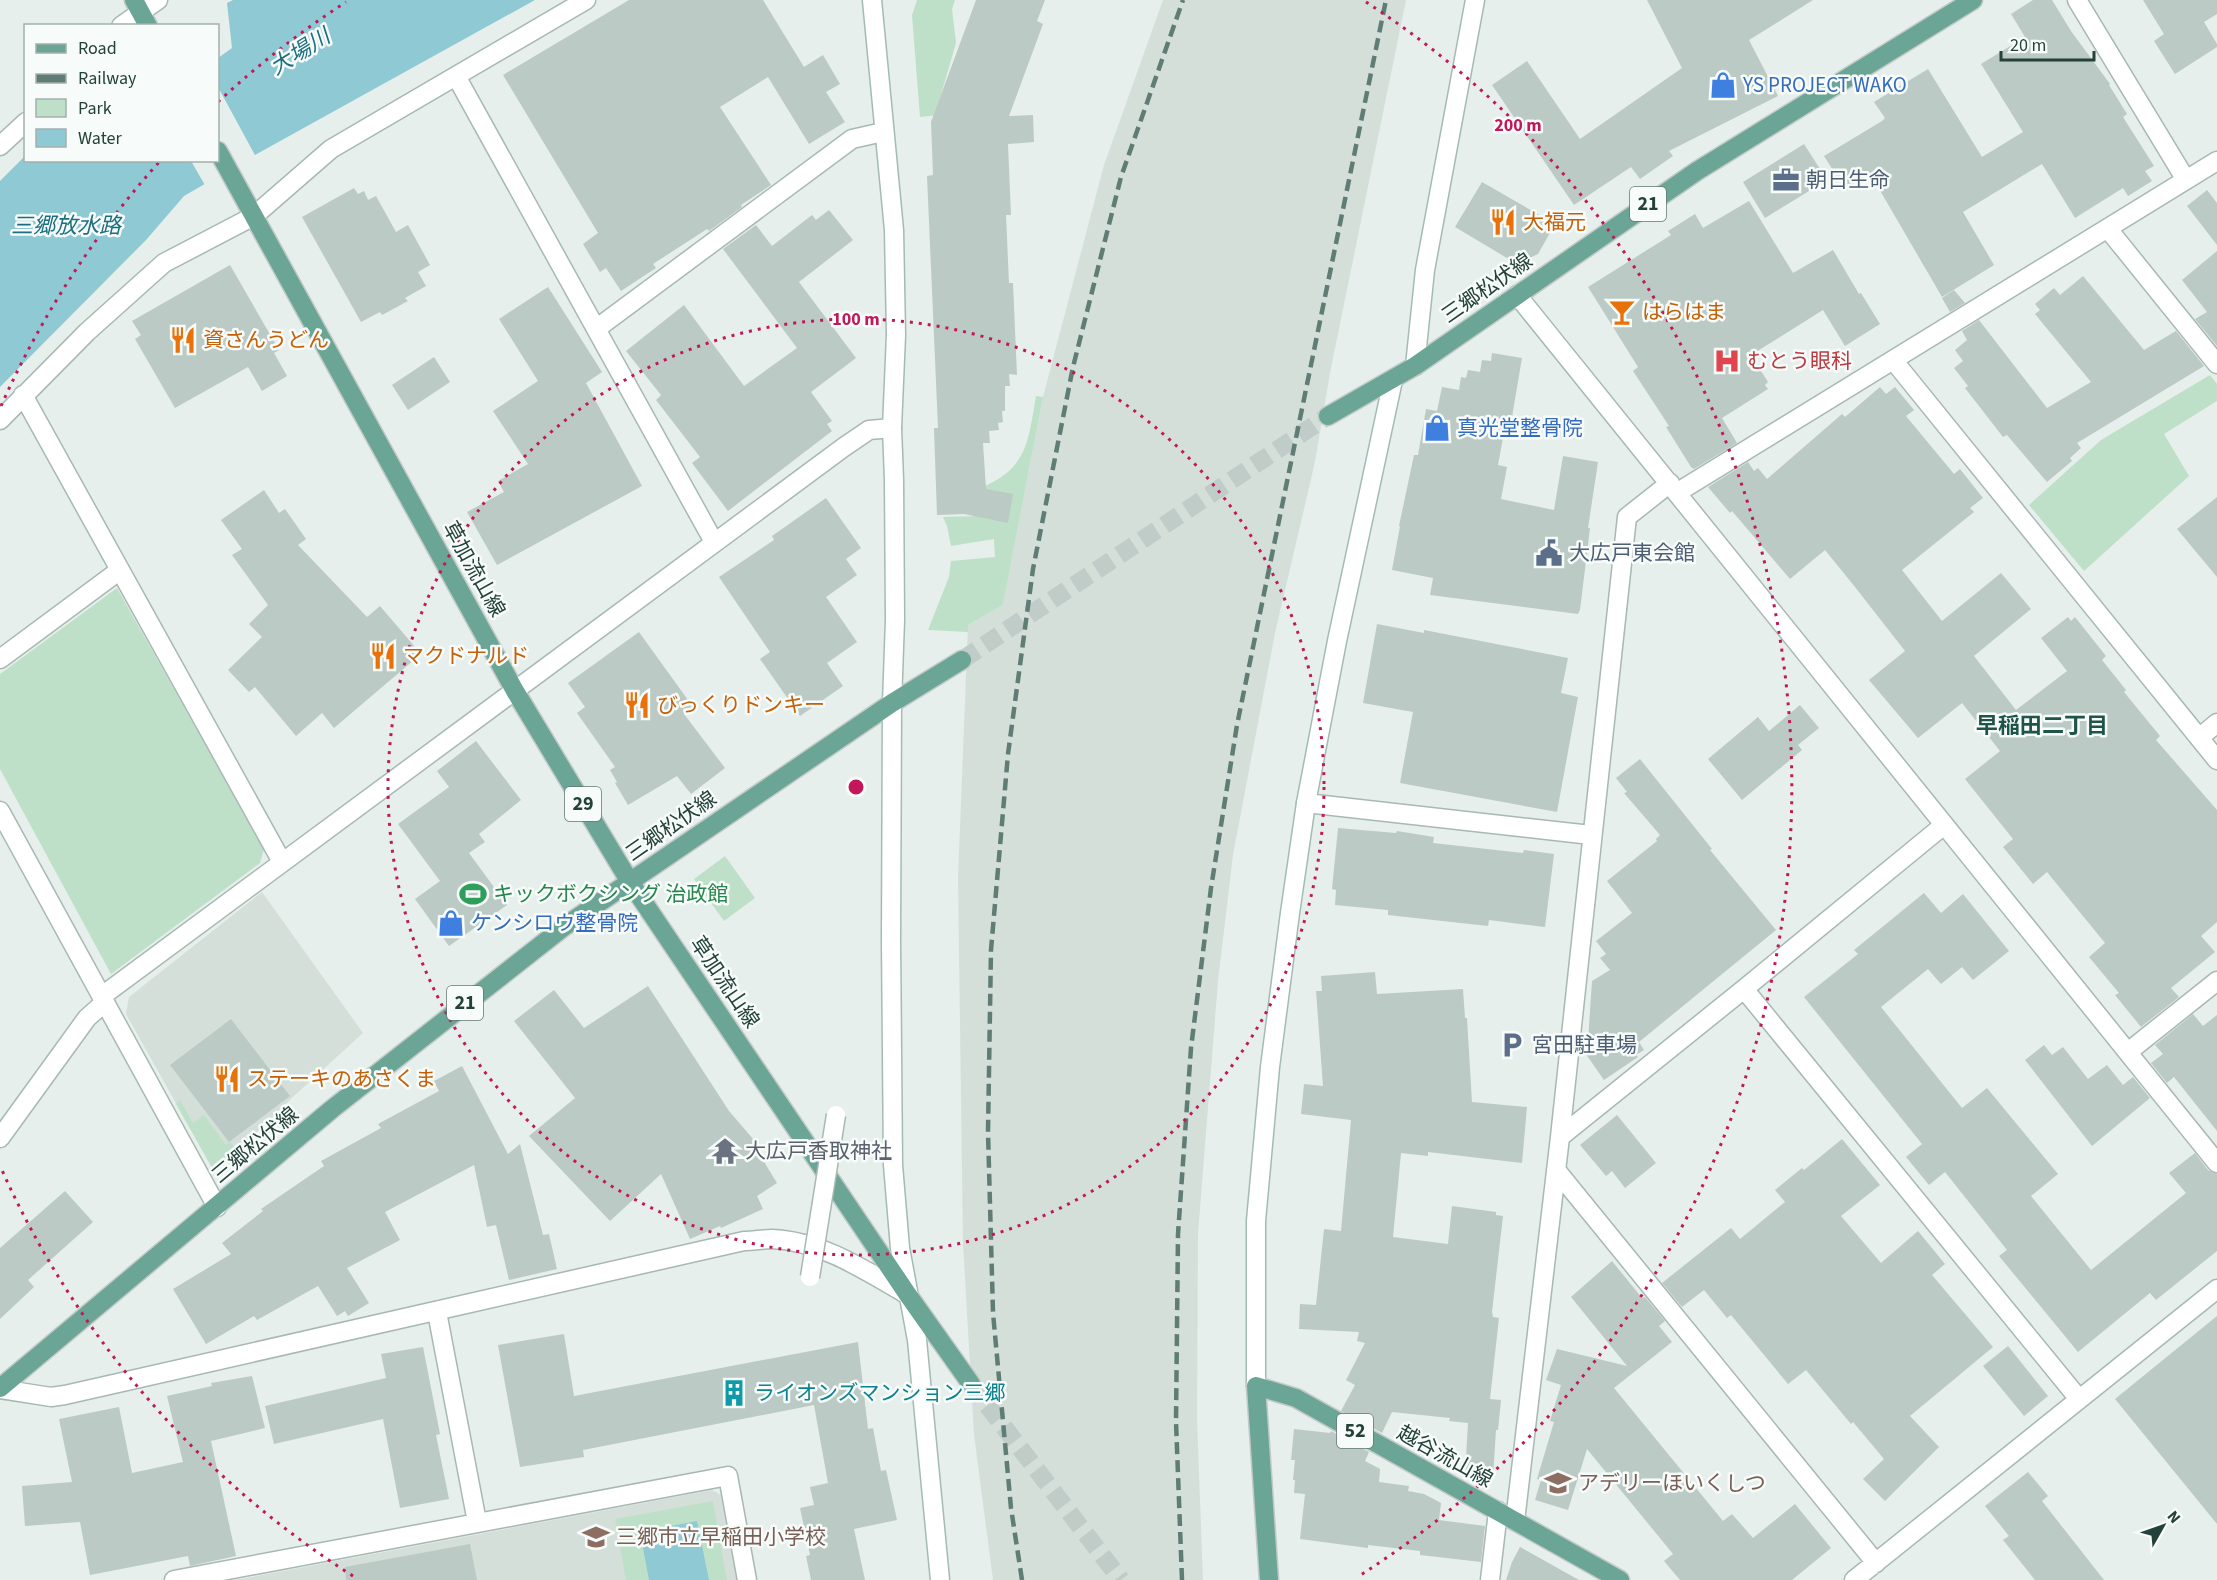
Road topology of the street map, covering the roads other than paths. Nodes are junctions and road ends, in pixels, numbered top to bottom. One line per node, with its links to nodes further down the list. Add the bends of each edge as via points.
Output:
1 (158, 0): 7 (street)
2 (586, 0): 9 (street)
3 (872, 0): 11 (street)
4 (1475, 0): 22 (street, via 1425,270)
5 (1973, 0): 18 (main road, 三郷松伏線 / 21, via 1697,171)
6 (2077, 0): 15 (street)
7 (140, 12): 8 (street)
8 (124, 24)
9 (456, 76): 16 (street, via 331,149); 19 (street)
10 (24, 124): 12 (street)
11 (884, 132): 19 (street, via 852,139); 27 (street, via 894,230 896,335)
12 (0, 147)
13 (219, 153): 16 (main road, 草加流山線 / 29)
14 (2217, 161): 15 (street)
15 (2186, 180): 17 (street)
16 (254, 216): 24 (street, via 164,263); 33 (main road, 草加流山線 / 29)
17 (2108, 229): 20 (street); 21 (street)
18 (1517, 295): 22 (main road, 三郷松伏線 / 21); 28 (street)
19 (596, 329): 29 (street)
20 (1893, 360): 28 (street); 36 (street)
21 (2217, 364)
22 (1415, 366): 23 (main road, 三郷松伏線 / 21)
23 (1393, 380): 25 (main road, 三郷松伏線 / 21); 38 (street)
24 (24, 394): 26 (street); 30 (street)
25 (1328, 416)
26 (0, 420)
27 (892, 428): 29 (street, via 869,430); 34 (street, via 895,608)
28 (1674, 488): 40 (street); 41 (street, via 1627,517)
29 (714, 542): 33 (street)
30 (120, 570): 31 (street); 42 (street)
31 (0, 659)
32 (962, 660): 34 (main road, 三郷松伏線 / 21)
33 (515, 691): 42 (street); 43 (main road, 草加流山線 / 29)
34 (892, 703): 43 (main road, 三郷松伏線 / 21); 56 (street, via 893,1165)
35 (2217, 723): 36 (street)
36 (2199, 738): 37 (street)
37 (2217, 760)
38 (1306, 802): 41 (street); 59 (street, via 1270,1067 1256,1221)
39 (0, 811): 46 (street)
40 (1944, 825): 45 (street); 47 (street)
41 (1591, 835): 49 (street)
42 (282, 862): 46 (street)
43 (630, 882): 53 (main road, 三郷松伏線 / 21, via 565,926 456,1010); 56 (main road, 草加流山線 / 29)
44 (2217, 981): 47 (street)
45 (1744, 990): 49 (street); 61 (street)
46 (104, 999): 50 (street); 53 (street)
47 (2128, 1052): 51 (street)
48 (837, 1115): 54 (street, bridge)
49 (1560, 1137): 52 (street)
50 (0, 1138)
51 (2217, 1163)
52 (1556, 1170): 63 (street); 65 (street)
53 (217, 1207): 60 (main road, 三郷松伏線 / 21)
54 (810, 1277)
55 (2217, 1289): 61 (street)
56 (908, 1295): 57 (street, via 842,1257 772,1239 744,1241); 58 (main road, 草加流山線 / 29); 68 (street, via 921,1376)
57 (437, 1312): 60 (street, via 65,1395 51,1397); 64 (street)
58 (971, 1384)
59 (1256, 1386): 62 (main road, 越谷流山線 / 52, via 1296,1398); 69 (main road)
60 (0, 1389)
61 (2079, 1399): 65 (street)
62 (1498, 1511): 63 (main road, 越谷流山線 / 52); 70 (street)
63 (1515, 1521): 71 (main road, 越谷流山線 / 52)
64 (477, 1522): 66 (street); 67 (street, via 728,1476)
65 (1876, 1563): 72 (street)
66 (174, 1580)
67 (747, 1580)
68 (940, 1580)
69 (1269, 1580)
70 (1490, 1580)
71 (1620, 1580)
72 (1854, 1580)

